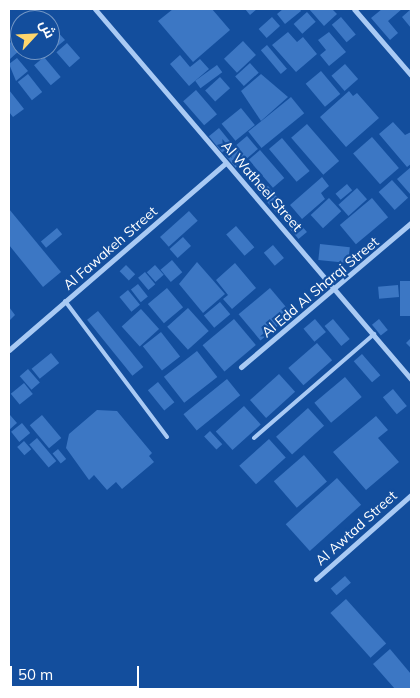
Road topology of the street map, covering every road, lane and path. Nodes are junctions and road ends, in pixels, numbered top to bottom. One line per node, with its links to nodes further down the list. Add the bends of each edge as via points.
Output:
1 (95, 9): 4 (street, Al Watheel Street)
2 (354, 9): 3 (street)
3 (411, 75)
4 (226, 163): 6 (street, Al Watheel Street); 7 (street, Al Fawakeh Street)
5 (411, 223): 6 (street, Al Edd Al Sharqi Street)
6 (338, 289): 8 (street, Al Watheel Street); 10 (street, Al Edd Al Sharqi Street)
7 (65, 301): 9 (street, Al Fawakeh Street); 12 (lane)
8 (374, 334): 11 (street, Al Watheel Street); 13 (lane)
9 (9, 350)
10 (241, 367)
11 (411, 379)
12 (167, 438)
13 (254, 438)
14 (411, 495): 15 (street, Al Awtad Street)
15 (316, 579)

